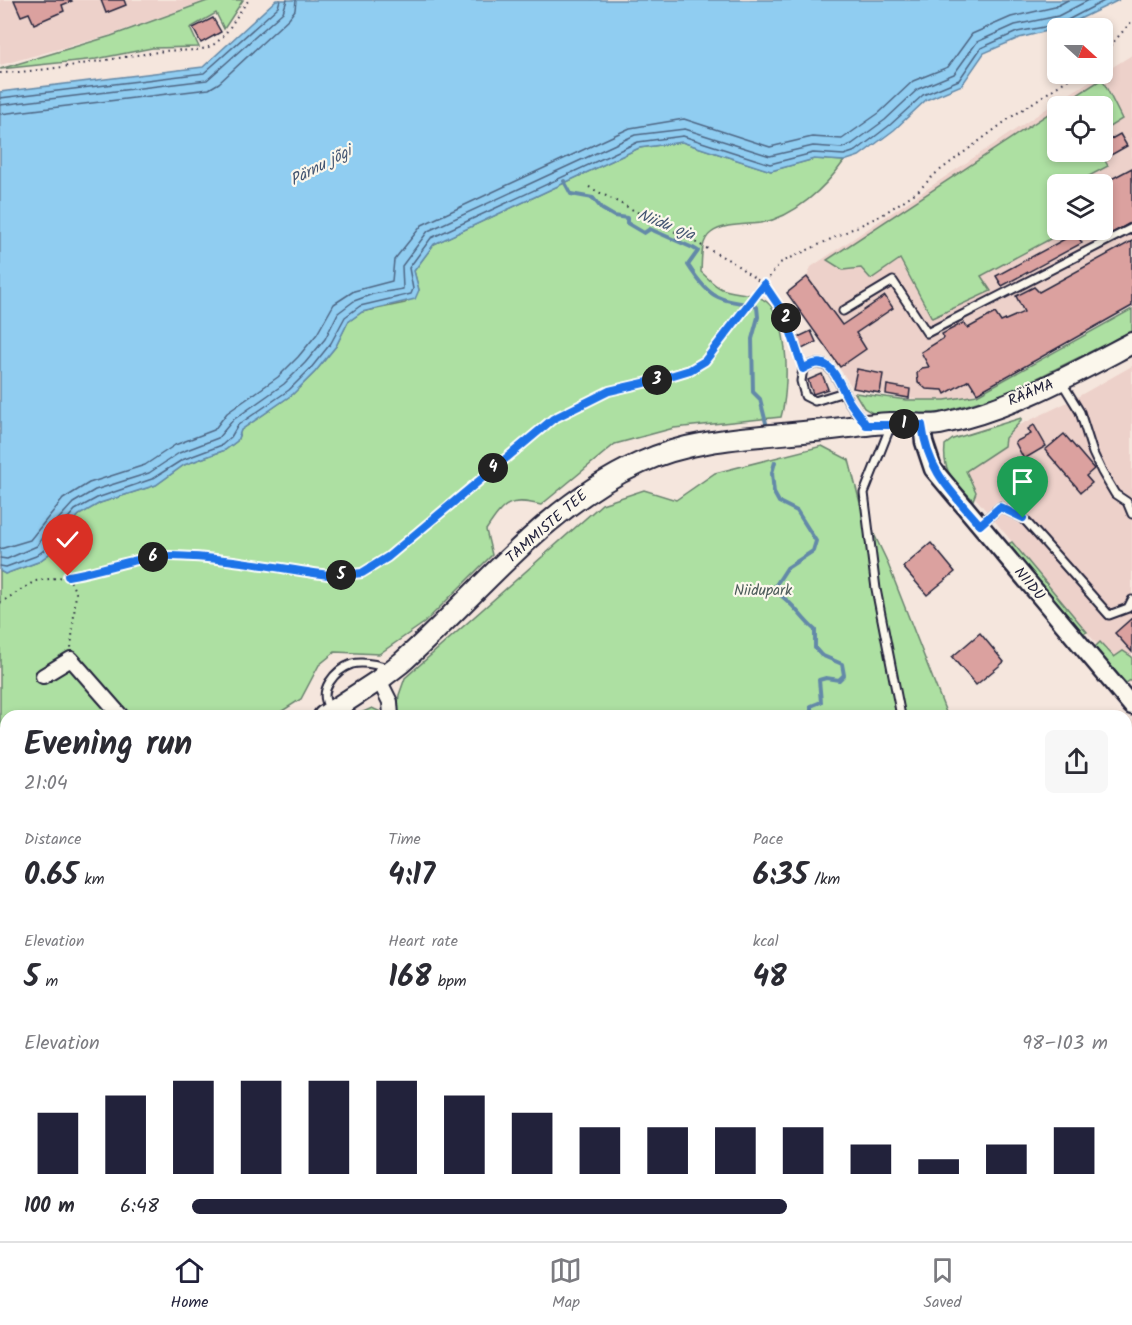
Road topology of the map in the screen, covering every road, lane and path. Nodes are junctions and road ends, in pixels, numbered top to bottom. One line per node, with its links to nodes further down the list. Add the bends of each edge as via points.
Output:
1 (249, 0): 4 (path, via 219,40 195,51 167,50 92,64)
2 (1132, 21): 3 (path)
3 (1113, 43)
4 (0, 73)
5 (1061, 84): 8 (path, via 882,216 780,263)
6 (589, 187): 8 (path, via 731,261)
7 (1132, 228): 9 (lane, via 927,333 892,281)
8 (764, 284): 11 (path, via 785,315); 19 (path, via 705,361 690,370 609,391 553,419 388,557 362,573 336,576 172,556 138,558 98,572)
9 (843, 311)
10 (1132, 343): 12 (main road, RÄÄMA)
11 (803, 369): 13 (lane, via 811,364 825,364 839,377); 13 (lane, via 805,396 815,401)
12 (1061, 381): 16 (main road, RÄÄMA, via 989,410); 17 (lane, via 1080,412 1102,472 1114,494 1127,502)
13 (844, 392): 15 (lane)
14 (892, 423): 15 (main road, TAMMISTE TEE); 16 (main road, TAMMISTE TEE); 30 (lane, via 864,493 876,589)
15 (866, 425): 23 (main road, TAMMISTE TEE, via 732,439 640,463 577,500 529,540)
16 (922, 425): 18 (street, NIIDU, via 933,469)
17 (1132, 514)
18 (980, 525): 20 (lane, via 1000,507 1023,518 1108,615 1128,608); 25 (street, NIIDU)
19 (68, 576): 21 (path, via 35,581); 22 (path, via 76,593)
20 (1132, 600)
21 (0, 603)
22 (71, 659): 24 (street); 26 (street)
23 (386, 675): 27 (lane, via 376,664 352,664 334,675 325,691); 28 (main road, TAMMISTE TEE); 29 (street)
24 (43, 676)
25 (1132, 706)
26 (116, 710)
27 (327, 710)
28 (333, 710)
29 (391, 710)
30 (900, 710)

